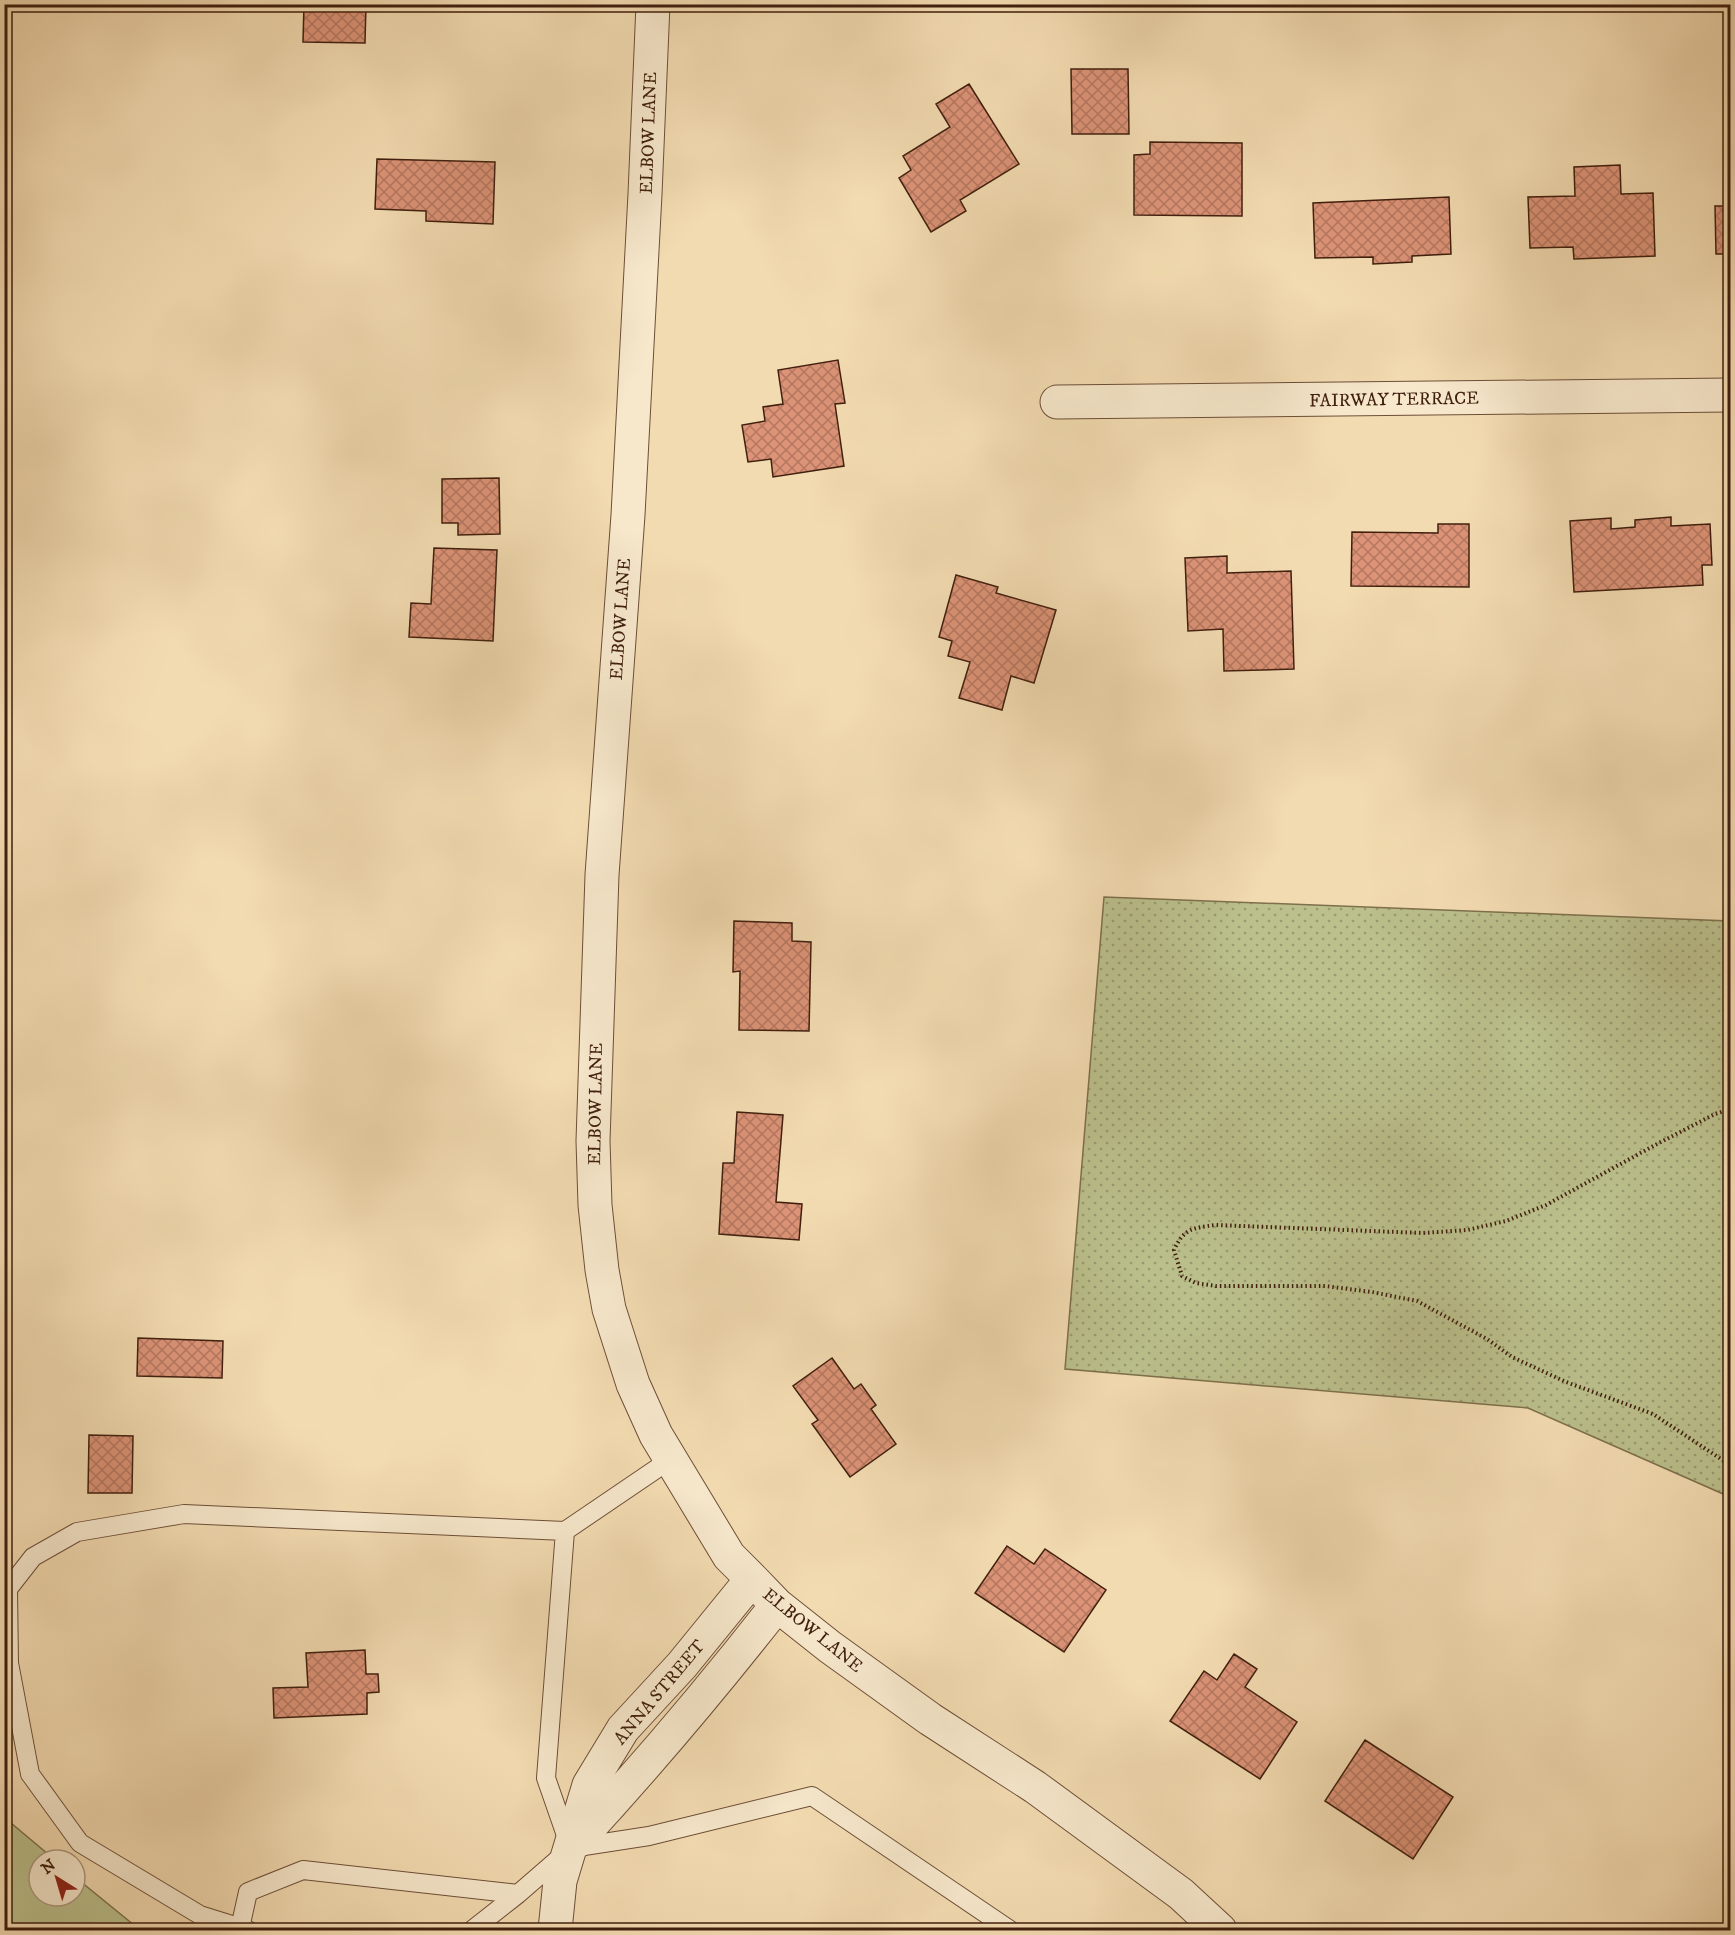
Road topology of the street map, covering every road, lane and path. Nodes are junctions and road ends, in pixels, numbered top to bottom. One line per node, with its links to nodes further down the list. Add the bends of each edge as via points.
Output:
1 (653, 4): 5 (street, ELBOW LANE, via 628,515 602,875 593,1141 595,1205 609,1309 633,1384)
2 (1731, 395): 3 (street, FAIRWAY TERRACE)
3 (1057, 402)
4 (1731, 1108): 6 (path, via 1546,1205 1506,1221 1467,1230 1423,1233 1216,1225 1192,1228 1180,1237 1174,1250 1182,1276 1196,1283 1325,1286 1417,1301 1512,1357 1653,1414)
5 (671, 1459): 7 (lane); 8 (street, ELBOW LANE, via 729,1556)
6 (1731, 1465)
7 (565, 1531): 10 (lane, via 546,1778); 12 (lane, via 184,1514 77,1532 33,1557 8,1589 9,1663 30,1774 80,1843 200,1915)
8 (752, 1580): 9 (street, ELBOW LANE); 10 (street, ANNA STREET, via 623,1729 589,1785)
9 (777, 1605): 10 (street, ANNA STREET, via 638,1775); 16 (street, ELBOW LANE, via 930,1719 1035,1787 1181,1894)
10 (571, 1848): 11 (lane); 14 (street, ANNA STREET, via 560,1881); 15 (lane, via 649,1836 812,1796)
11 (518, 1894): 12 (lane, via 303,1870 248,1892); 13 (lane)
12 (244, 1929)
13 (472, 1930)
14 (555, 1930)
15 (1010, 1930)
16 (1220, 1930)

